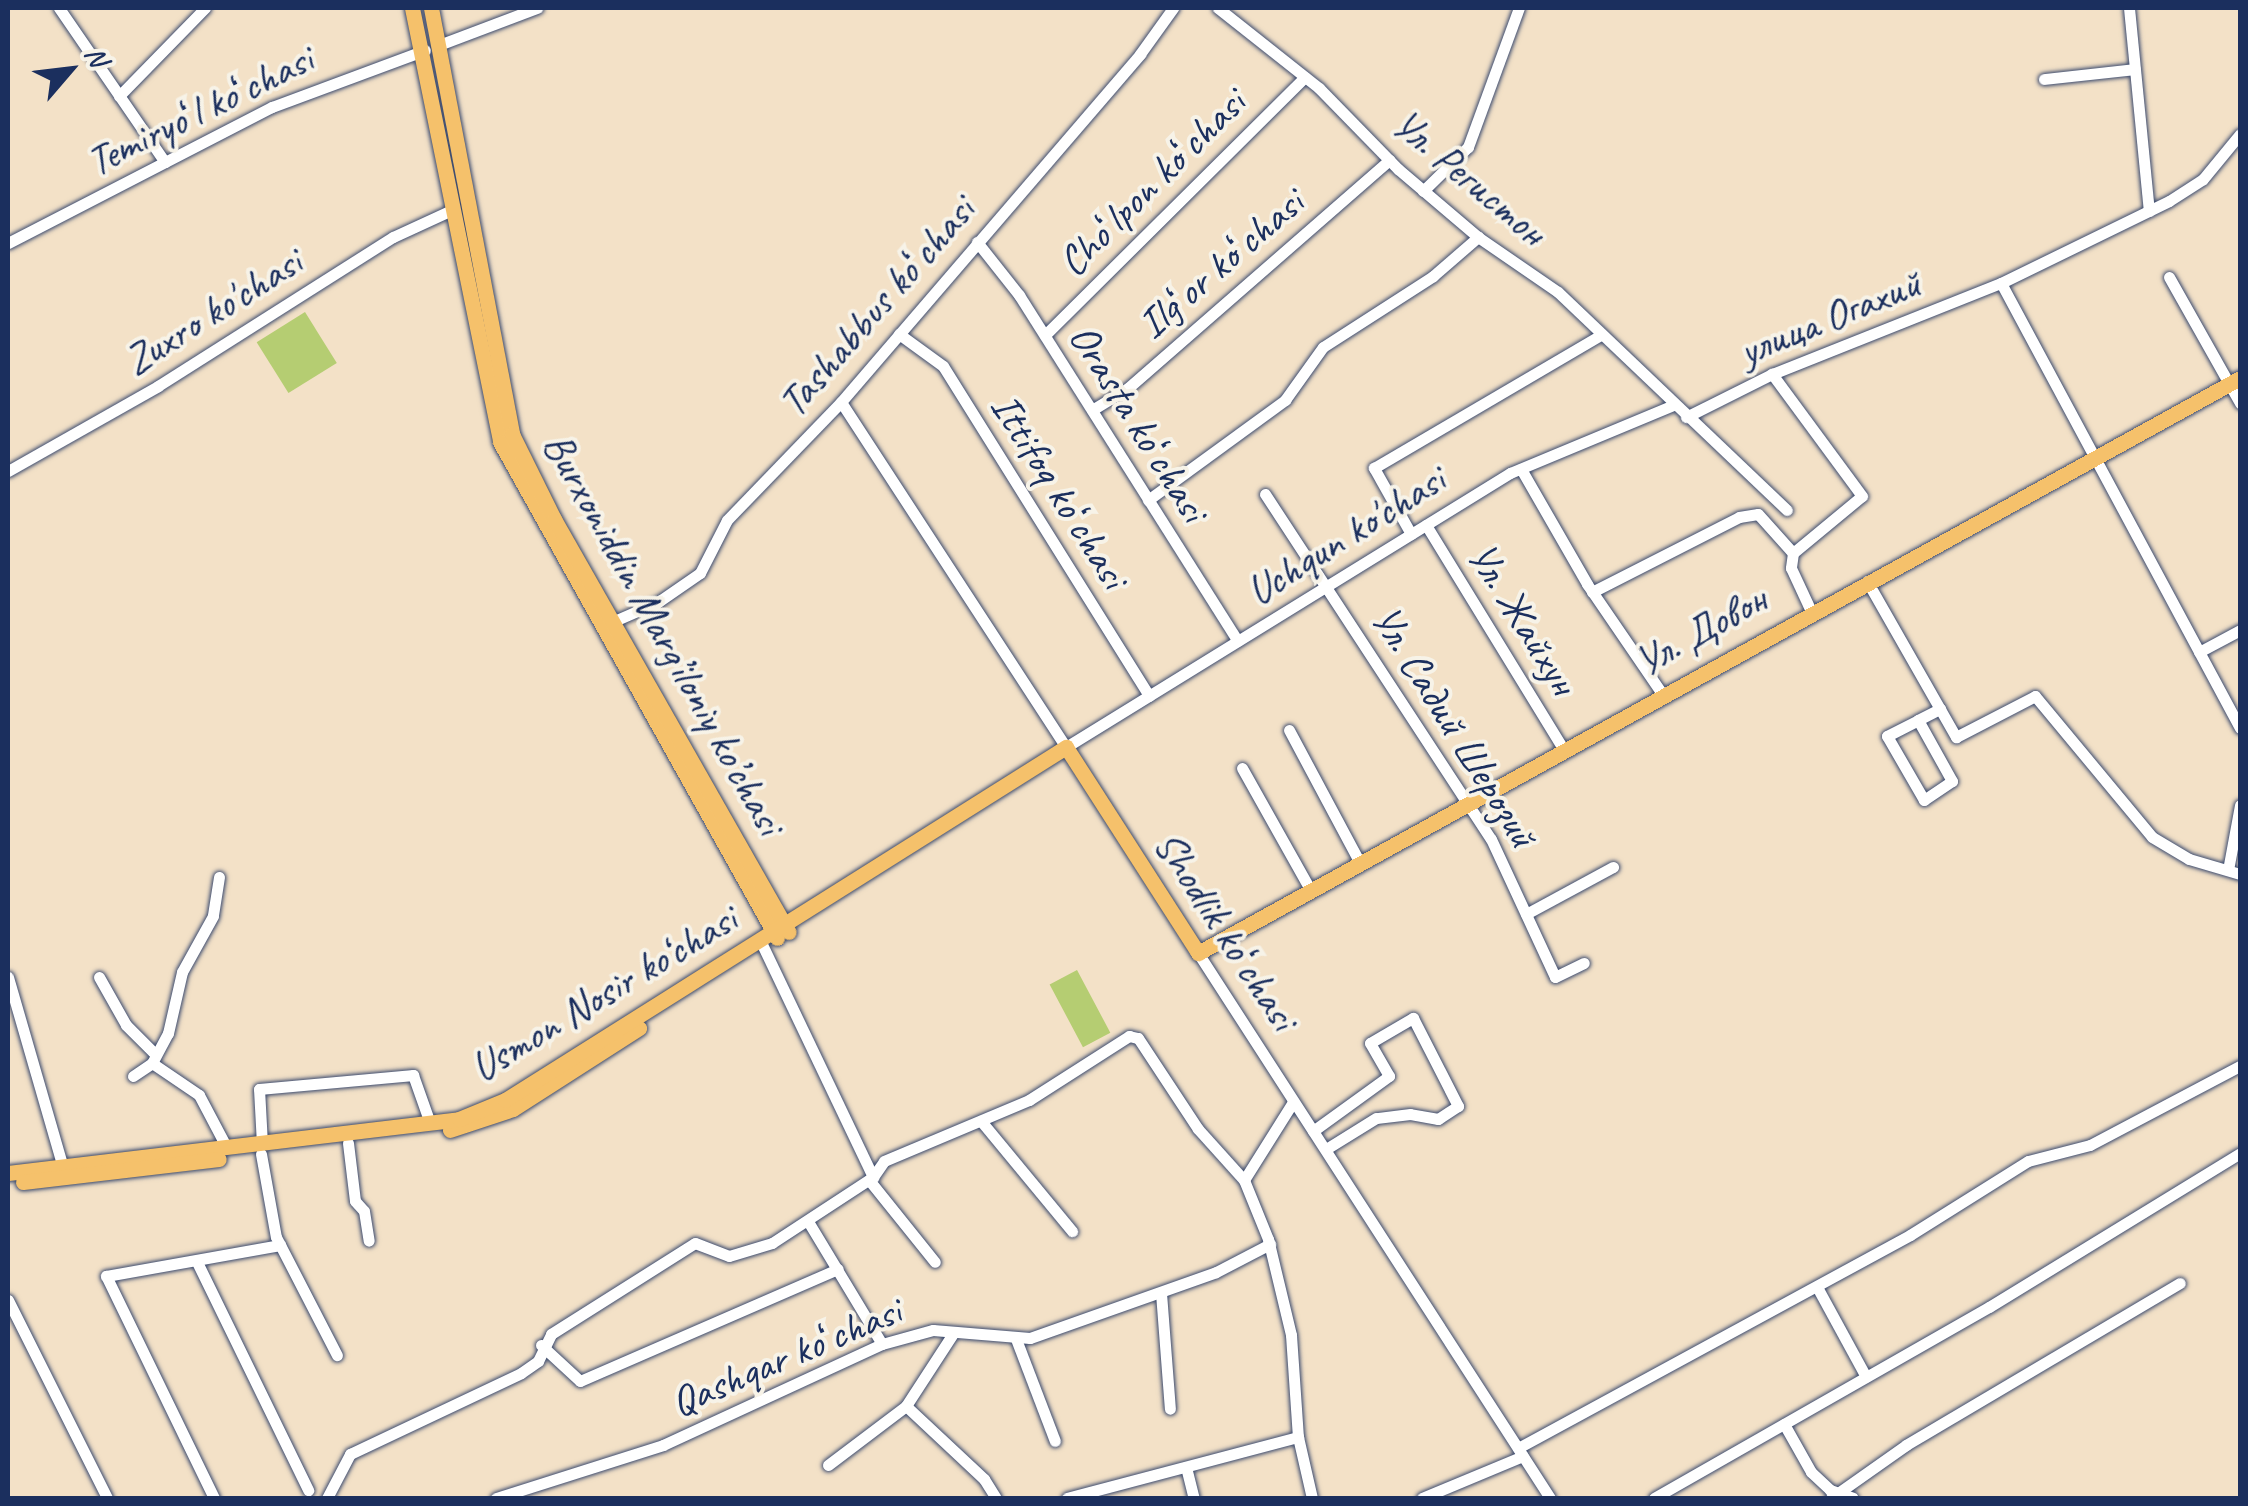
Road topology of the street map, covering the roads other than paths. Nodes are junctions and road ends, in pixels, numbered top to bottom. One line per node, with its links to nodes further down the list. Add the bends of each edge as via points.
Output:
1 (59, 8): 14 (street)
2 (205, 8): 14 (street)
3 (412, 8): 10 (main road, Burxoniddin Marg’iloniy ko’chasi)
4 (431, 8): 10 (main road, Burxoniddin Marg’iloniy ko’chasi)
5 (537, 8): 10 (street, Temiryoʻl koʻchasi)
6 (1173, 8): 22 (street, Tashabbus koʻchasi)
7 (1218, 8): 12 (street, Ул. Регистон)
8 (1518, 8): 18 (street, via 1468,147)
9 (2129, 8): 11 (street)
10 (432, 48): 17 (street, Temiryoʻl koʻchasi, via 272,107); 19 (main road, Burxoniddin Marg’iloniy ko’chasi); 49 (main road, Burxoniddin Marg’iloniy ko’chasi, via 512,434)
11 (2134, 69): 13 (street); 20 (street)
12 (1305, 77): 16 (street, Ул. Регистон); 28 (street, Choʻlpon koʻchasi)
13 (2044, 79)
14 (120, 96): 17 (street)
15 (2240, 134): 20 (street, улица Огахий, via 2203,179)
16 (1389, 160): 18 (street, Ул. Регистон); 34 (street, Ilgʻor koʻchasi, via 1128,388)
17 (165, 162): 23 (street, Temiryoʻl koʻchasi)
18 (1423, 191): 21 (street, Ул. Регистон)
19 (454, 209): 38 (street, Zuxro ko'chasi, via 393,237 162,384); 49 (main road, Burxoniddin Marg’iloniy ko’chasi, via 500,442)
20 (2149, 210): 25 (street, улица Огахий)
21 (1478, 237): 27 (street, Ул. Регистон, via 1558,292); 40 (street, via 1434,276 1323,347 1285,400)
22 (978, 242): 26 (street, Tashabbus koʻchasi); 28 (street, Orasta koʻchasi)
23 (8, 243)
24 (2169, 276): 30 (street)
25 (2001, 283): 29 (street, улица Огахий); 36 (street)
26 (899, 334): 31 (street, Tashabbus koʻchasi); 54 (street, Ittifoq koʻchasi, via 943,366)
27 (1602, 334): 33 (street, Ул. Регистон); 43 (street, via 1374,468)
28 (1045, 335): 34 (street, Orasta koʻchasi)
29 (1772, 374): 35 (street, улица Огахий); 44 (street, via 1862,496)
30 (2235, 381): 32 (street); 36 (main road, Ул. Довон)
31 (841, 402): 49 (street, Tashabbus koʻchasi, via 727,520 700,573 658,602); 59 (street, Shodlik koʻchasi)
32 (2240, 403)
33 (1673, 405): 35 (street, Ул. Регистон); 37 (street, Uchqun ko'chasi)
34 (1092, 410): 40 (street, Orasta koʻchasi)
35 (1686, 417): 41 (street, Ул. Регистон)
36 (2091, 460): 45 (main road, Ул. Довон); 52 (street)
37 (1521, 469): 42 (street, Uchqun ko'chasi); 47 (street)
38 (8, 472)
39 (1265, 494): 46 (street, Ул. Садий Шерозий)
40 (1148, 500): 51 (street, Orasta koʻchasi)
41 (1787, 510)
42 (1426, 525): 43 (street, Uchqun ko'chasi); 60 (street, Ул. Жайхун)
43 (1411, 534): 46 (street, Uchqun ko'chasi)
44 (1793, 553): 47 (street, via 1758,514 1739,517); 48 (street, via 1792,568)
45 (1867, 581): 48 (main road, Ул. Довон); 55 (street)
46 (1328, 586): 51 (street, Uchqun ko'chasi); 62 (street, Ул. Садий Шерозий)
47 (1592, 592): 53 (street)
48 (1811, 611): 53 (main road, Ул. Довон)
49 (605, 625): 70 (main road, Burxoniddin Marg’iloniy ko’chasi)
50 (2240, 630): 52 (street)
51 (1238, 641): 54 (street, Uchqun ko'chasi)
52 (2198, 652): 57 (street)
53 (1661, 692): 60 (main road, Ул. Довон)
54 (1149, 696): 59 (street, Uchqun ko'chasi)
55 (1940, 709): 56 (street); 66 (street, via 1956,737 2035,696 2152,837 2188,859)
56 (1918, 720): 56 (street, via 1887,736 1924,800 1952,781)
57 (2240, 728)
58 (1289, 730): 64 (street)
59 (1066, 747): 70 (main road, Usmon Nosir ko‘chasi); 71 (main road, Shodlik koʻchasi)
60 (1562, 747): 62 (main road, Ул. Довон)
61 (1242, 768): 68 (street)
62 (1467, 800): 64 (main road, Ул. Довон); 69 (street, Ул. Садий Шерозий)
63 (2240, 805): 66 (street)
64 (1359, 860): 68 (main road, Ул. Довон)
65 (1613, 868): 69 (street)
66 (2236, 872)
67 (219, 877): 75 (street, via 212,916 182,972)
68 (1310, 889): 71 (main road, Ул. Довон)
69 (1526, 914): 72 (street, Ул. Садий Шерозий, via 1556,977)
70 (775, 935): 80 (main road, Usmon Nosir ko‘chasi, via 505,1100); 82 (main road, Usmon Nosir ko‘chasi, via 512,1109 455,1130); 90 (street)
71 (1198, 952): 78 (street, Shodlik koʻchasi)
72 (1584, 963)
73 (8, 976): 88 (street)
74 (99, 977): 75 (street)
75 (154, 1059): 77 (street); 84 (street, via 199,1095)
76 (2240, 1066): 102 (street, via 2090,1145 2028,1162)
77 (133, 1076)
78 (1292, 1102): 81 (street, Shodlik koʻchasi); 91 (street)
79 (981, 1121): 90 (street, via 884,1162); 91 (street, via 1135,1035 1198,1129); 94 (street)
80 (430, 1123): 83 (main road, Usmon Nosir ko‘chasi); 85 (street, via 413,1075 259,1089)
81 (1313, 1131): 86 (street, Shodlik koʻchasi); 86 (street, via 1389,1076 1370,1043 1413,1018 1458,1106 1438,1120 1410,1114 1376,1118)
82 (348, 1143): 83 (main road, Usmon Nosir ko‘chasi); 95 (street, via 355,1201 364,1210)
83 (301, 1144): 85 (main road, Usmon Nosir ko‘chasi)
84 (227, 1148): 85 (main road, Usmon Nosir ko‘chasi); 88 (main road, Usmon Nosir ko‘chasi)
85 (262, 1149): 92 (main road, Usmon Nosir ko‘chasi); 97 (street)
86 (1326, 1149): 116 (street, Shodlik koʻchasi)
87 (2240, 1152): 110 (street)
88 (62, 1167): 89 (main road, Usmon Nosir ko‘chasi)
89 (8, 1173)
90 (871, 1179): 93 (street); 99 (street)
91 (1244, 1180): 96 (street)
92 (8, 1184)
93 (809, 1224): 100 (street); 108 (street, via 729,1256 695,1244)
94 (1072, 1231)
95 (369, 1241)
96 (1270, 1244): 103 (street, Qashqar koʻchasi); 114 (street, via 1291,1335)
97 (280, 1245): 98 (street); 109 (street)
98 (197, 1262): 119 (street); 123 (street, via 106,1276)
99 (935, 1262)
100 (838, 1269): 107 (street); 108 (street, via 580,1381)
101 (2180, 1283): 121 (street)
102 (1817, 1287): 110 (street); 116 (street)
103 (1160, 1293): 106 (street, Qashqar koʻchasi); 112 (street)
104 (8, 1300): 122 (street)
105 (954, 1332): 106 (street, Qashqar koʻchasi, via 1006,1331); 107 (street, Qashqar koʻchasi, via 933,1330); 111 (street)
106 (1016, 1339): 115 (street)
107 (882, 1344): 125 (street, Qashqar koʻchasi, via 663,1445)
108 (541, 1345): 124 (street, via 538,1361 521,1373 350,1454)
109 (338, 1355)
110 (1866, 1377): 113 (street)
111 (906, 1406): 117 (street); 126 (street)
112 (1170, 1408)
113 (1784, 1424): 121 (street, via 1812,1472); 132 (street)
114 (1298, 1437): 118 (street); 129 (street)
115 (1055, 1441)
116 (1520, 1452): 130 (street); 131 (street, Shodlik koʻchasi)
117 (828, 1465)
118 (1186, 1467): 120 (street); 128 (street)
119 (308, 1490)
120 (1096, 1495): 127 (street)
121 (1835, 1495): 133 (street)
122 (108, 1498)
123 (214, 1498)
124 (328, 1498)
125 (499, 1498)
126 (996, 1498)
127 (1067, 1498)
128 (1194, 1498)
129 (1312, 1498)
130 (1422, 1498)
131 (1550, 1498)
132 (1654, 1498)
133 (1854, 1498)

